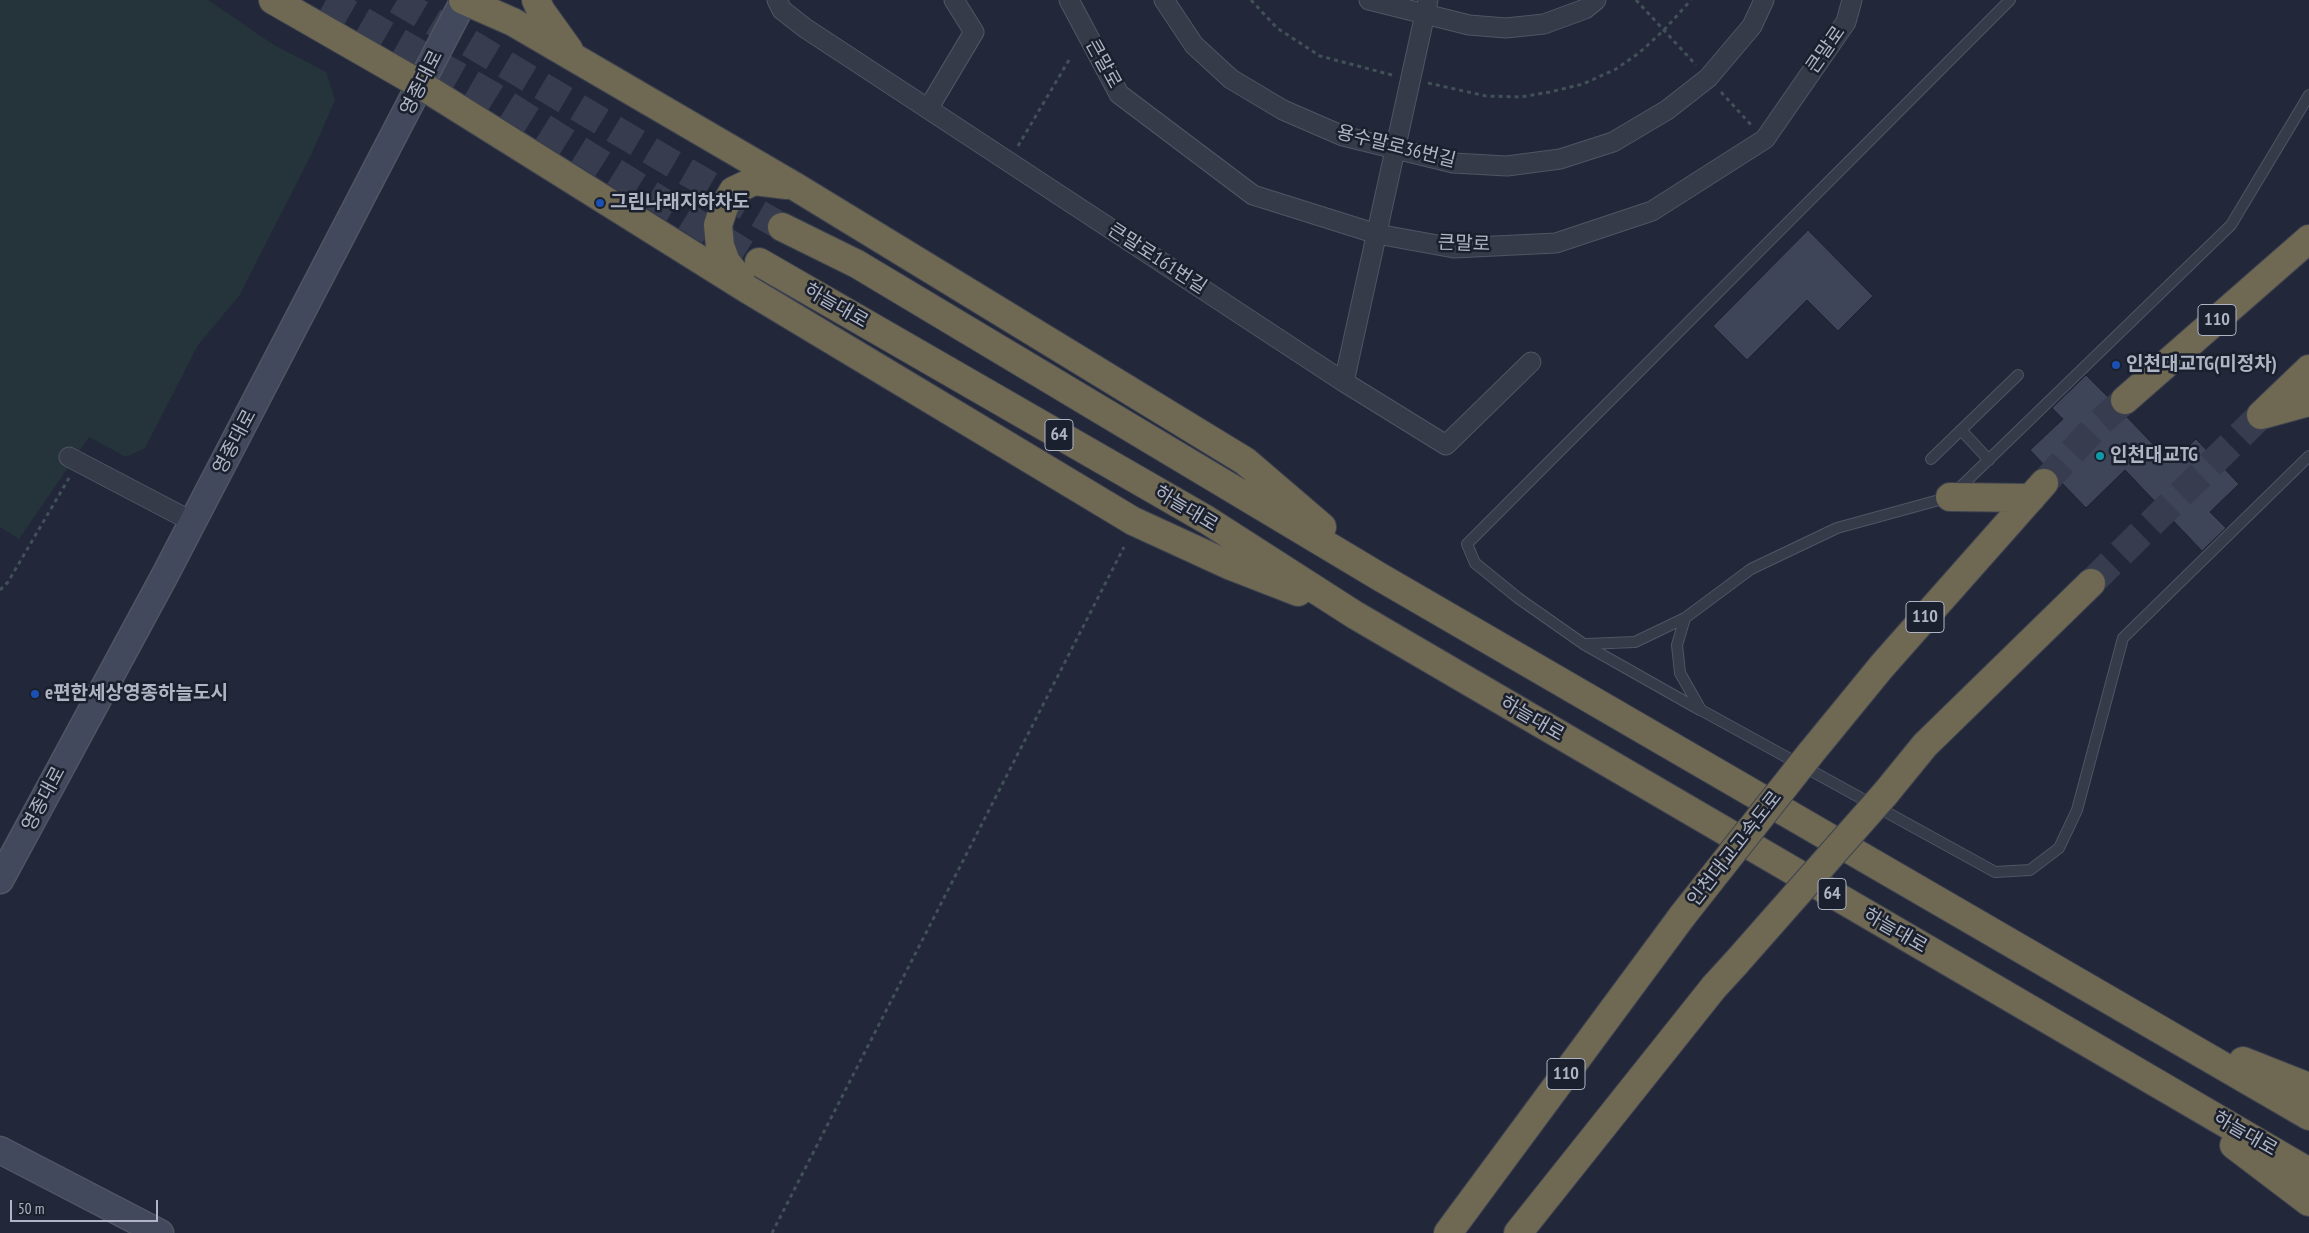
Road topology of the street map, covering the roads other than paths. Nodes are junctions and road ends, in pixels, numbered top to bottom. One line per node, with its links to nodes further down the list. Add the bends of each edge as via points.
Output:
1 (273, 0): 15 (highway)
2 (464, 0): 14 (highway, via 513,22); 15 (main road, 영종대로)
3 (536, 0): 14 (highway)
4 (776, 0): 17 (street, 큰말로161번길, via 782,10 805,28)
5 (954, 0): 17 (street, via 974,32)
6 (1069, 0): 21 (street, 큰말로, via 1119,94 1253,195)
7 (1164, 0): 18 (street, 용수말로36번길, via 1194,45 1231,79 1283,110 1343,136)
8 (1369, 0): 13 (street)
9 (1596, 0): 13 (street, via 1585,9 1544,24 1506,28 1468,25)
10 (1764, 0): 18 (street, 용수말로36번길, via 1752,26 1708,78 1667,110 1613,142 1560,159 1507,166 1453,163)
11 (1852, 0): 21 (street, 큰말로, via 1846,22 1765,139 1652,211 1556,243 1454,248)
12 (2010, 0): 42 (lane, via 1467,544 1475,563 1518,598)
13 (1427, 8): 18 (street)
14 (576, 60): 19 (highway)
15 (421, 85): 24 (highway); 37 (main road, 영종대로)
16 (2309, 95): 35 (lane, via 2231,225)
17 (928, 108): 28 (street, 큰말로161번길)
18 (1396, 149): 21 (street)
19 (796, 187): 24 (highway, via 754,181 733,191 724,207 718,225 720,246 726,262); 38 (highway, via 1245,461)
20 (782, 227): 38 (highway, 64, via 857,264)
21 (1377, 234): 28 (street)
22 (2309, 239): 29 (highway, 110)
23 (758, 262): 40 (highway, 하늘대로 / 64, via 1207,520)
24 (747, 289): 40 (highway, via 1133,521 1231,566)
25 (1531, 362): 28 (street, 큰말로161번길, via 1446,445)
26 (2309, 369): 30 (highway, via 2261,416)
27 (2018, 375): 31 (lane)
28 (1344, 382)
29 (2125, 400)
30 (2309, 402)
31 (1961, 430): 34 (lane); 35 (lane)
32 (2309, 456): 43 (lane, via 2122,638 2077,810 2059,848 2030,870 1995,872)
33 (74, 459): 37 (street)
34 (1931, 459)
35 (1989, 460): 36 (lane)
36 (1950, 497): 41 (lane, via 1837,528 1751,569); 53 (highway, 인천대교고속도로 / 110, bridge, via 2037,491 1882,666 1810,754 1683,916)
37 (193, 522): 44 (main road, 영종대로)
38 (1380, 577): 45 (highway, 64)
39 (2091, 583): 54 (highway, bridge, via 1925,745 1714,986)
40 (1355, 615): 46 (highway, 하늘대로 / 64)
41 (1684, 618): 42 (lane, via 1635,642); 43 (lane, via 1677,645 1680,673)
42 (1586, 644): 43 (lane)
43 (1700, 710)
44 (0, 880)
45 (2163, 1030): 47 (highway); 48 (highway, 64)
46 (2146, 1077): 50 (highway, 하늘대로 / 64); 51 (highway)
47 (2309, 1087)
48 (2309, 1116)
49 (0, 1150): 52 (main road)
50 (2309, 1172)
51 (2309, 1202)
52 (160, 1233)
53 (1448, 1233)
54 (1518, 1233)

